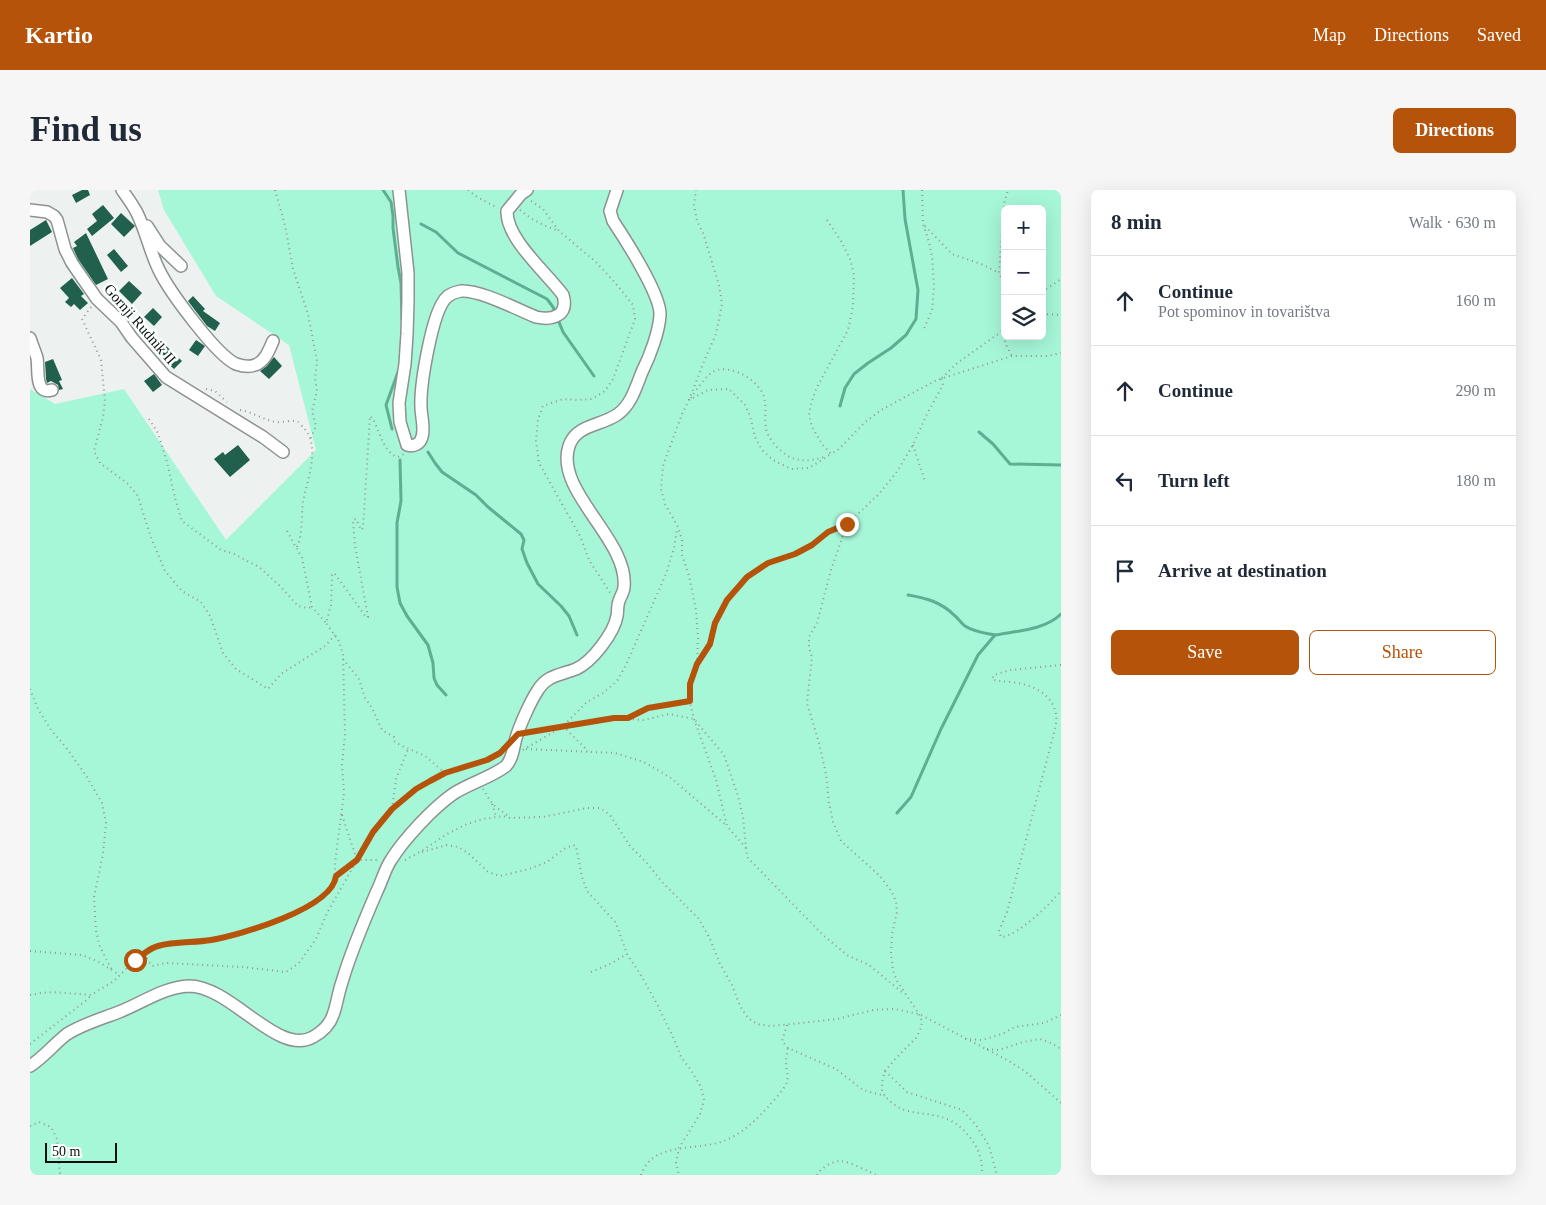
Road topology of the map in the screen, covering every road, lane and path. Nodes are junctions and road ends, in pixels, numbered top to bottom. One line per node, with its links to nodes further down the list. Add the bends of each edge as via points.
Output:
1 (122, 190): 12 (street)
2 (275, 190): 35 (path, via 317,361 317,391 312,411 316,426)
3 (399, 190): 36 (street, via 408,273 408,334 399,403 400,422)
4 (468, 190): 10 (path, via 493,206)
5 (617, 190): 44 (street, via 610,210 652,288 660,313 658,328 646,365 625,407 608,420 580,430 568,447 567,459 577,491 618,556 624,588)
6 (696, 190): 33 (path, via 694,205 722,304 716,334)
7 (922, 190): 14 (path)
8 (1008, 190): 17 (path)
9 (524, 192): 10 (street); 15 (path)
10 (510, 207): 15 (path, via 545,227); 36 (street, via 508,222 512,232 563,295 564,310 552,318 543,319 472,292 460,291 447,296 437,313 428,351 422,391 422,439 415,445)
11 (30, 210): 21 (street, Gornji Rudnik II, via 47,212 57,220 72,263)
12 (137, 213): 16 (street, via 160,246); 28 (street, via 169,287 218,349 236,364 255,366 268,354)
13 (827, 220): 39 (path, via 846,250 854,275 848,330 816,389 809,415 812,427)
14 (923, 224): 17 (path, via 952,254); 24 (path, via 932,256 934,286 932,310)
15 (560, 231): 44 (path, via 596,262 634,305 635,319 613,379 605,391 592,399 563,399 543,406 536,441 539,463 580,536 589,560)
16 (181, 266)
17 (999, 273): 18 (path)
18 (1001, 277)
19 (1061, 279): 20 (path)
20 (1046, 289)
21 (97, 299): 38 (street, Gornji Rudnik II, via 166,377 263,436); 47 (path, via 82,319 101,360 105,401 94,451 100,463 127,483 138,496 165,571 182,591 201,602 210,616 223,653 236,669 268,689 281,674 325,646)
22 (1046, 314): 23 (path)
23 (1061, 315)
24 (924, 328)
25 (1001, 332): 31 (path)
26 (30, 338): 32 (street, via 37,359 38,382 42,389)
27 (1005, 340): 30 (path)
28 (273, 342)
29 (1061, 353): 30 (path)
30 (1012, 356): 31 (path)
31 (941, 378): 37 (path, via 943,385); 39 (path, via 881,410)
32 (52, 390)
33 (690, 400): 39 (path, via 708,390 729,389 750,416 762,450 791,469 809,468); 39 (path, via 704,380 717,370 745,375 764,396 766,428 770,439 783,453 798,461 811,461); 42 (path, via 663,466 661,489)
34 (149, 419): 45 (path, via 158,433 182,521 221,550 259,567 298,606)
35 (310, 440)
36 (407, 445): 46 (path, via 402,456 392,455 370,416 362,529 356,520 353,522 369,616 334,573)
37 (913, 445): 40 (path); 41 (path, via 878,495)
38 (283, 452)
39 (831, 454)
40 (924, 481)
41 (847, 524): 49 (path, via 828,532 795,554 768,563 747,577 727,600 715,623 710,644); 82 (path, via 817,623 809,638 812,671 807,703 824,766 833,822 841,841 880,876 896,901 891,953 893,971)
42 (678, 527): 49 (path, via 696,610); 55 (path, via 666,574 617,681 587,702)
43 (287, 532): 45 (path, via 302,558)
44 (618, 603): 56 (street, via 617,618 600,648 578,668 545,680)
45 (312, 607): 46 (path)
46 (326, 623): 47 (path)
47 (336, 635): 48 (path)
48 (343, 659): 57 (path, via 360,679 382,730); 64 (path)
49 (697, 664): 52 (path, via 690,684)
50 (1061, 665): 73 (path, via 1010,670 994,675 992,679 1030,686 1044,693 1056,715 1007,912 999,931 1002,937 1008,937 1034,918)
51 (30, 689): 77 (path, via 51,730 66,746 102,803 106,823 94,897 96,931)
52 (690, 701): 53 (path, via 648,708); 54 (path)
53 (628, 718): 54 (path, via 644,720 669,714); 55 (path)
54 (694, 718): 67 (path, via 716,780); 68 (path, via 724,755 743,817)
55 (563, 726): 56 (path); 58 (path); 59 (path)
56 (517, 735): 58 (street); 60 (path, via 500,753)
57 (409, 749): 60 (path, via 425,756); 63 (path, via 396,779)
58 (518, 751): 59 (path); 61 (street, via 506,766)
59 (588, 752): 67 (path, via 615,753 644,762 671,778)
60 (445, 773): 63 (path, via 416,789)
61 (478, 782): 62 (path); 71 (street, via 436,808)
62 (491, 802): 65 (path); 66 (path)
63 (392, 809): 70 (path, via 373,832)
64 (342, 813): 70 (path); 72 (path)
65 (496, 817): 66 (path); 69 (path, via 454,830)
66 (510, 818): 85 (path, via 543,817 595,807 606,811 630,846 699,919 748,1018 757,1024)
67 (727, 826): 68 (path)
68 (746, 848): 82 (path, via 747,857 824,936 847,955 869,965)
69 (420, 852): 71 (path, via 400,861); 76 (path, via 447,845 458,847 488,872 500,876 547,862 564,849 576,846 588,890 616,923)
70 (357, 860): 71 (path); 72 (path); 75 (path, via 316,939 299,964 286,972 166,963 152,966)
71 (391, 861): 91 (street, via 352,952 333,1015 321,1032 311,1038 288,1039 276,1034 210,990 187,986 172,989 87,1024 68,1034)
72 (336, 876): 75 (path, via 323,896 314,903 261,927 223,938 157,946)
73 (1061, 891)
74 (30, 951): 77 (path, via 82,955)
75 (144, 954): 79 (path)
76 (627, 954): 78 (path); 96 (path, via 658,1006 704,1100 700,1114)
77 (112, 970): 79 (path)
78 (591, 972)
79 (120, 975): 81 (path)
80 (30, 995): 81 (path, via 41,992)
81 (91, 995): 87 (path)
82 (905, 995): 83 (path)
83 (919, 1014): 85 (path, via 873,1010 837,1019); 86 (path); 92 (path, via 922,1028)
84 (1061, 1015): 86 (path, via 982,1040)
85 (786, 1025): 88 (path, via 782,1040)
86 (964, 1039): 89 (path)
87 (30, 1044)
88 (788, 1048): 93 (path, via 836,1069 863,1090); 96 (path, via 787,1082 742,1133 710,1145)
89 (986, 1049): 90 (path, via 999,1050 1040,1039); 94 (path, via 1026,1072)
90 (1061, 1049)
91 (30, 1066)
92 (885, 1072): 93 (path, via 882,1092); 103 (path, via 907,1092 962,1110 989,1146)
93 (885, 1096): 102 (path, via 903,1110 948,1119 969,1134 981,1156)
94 (1061, 1103)
95 (30, 1126): 97 (path, via 39,1122 51,1127 57,1139)
96 (679, 1148): 98 (path, via 649,1162); 99 (path)
97 (62, 1175)
98 (641, 1175)
99 (678, 1175)
100 (817, 1175): 101 (path, via 823,1168 841,1161)
101 (876, 1175)
102 (982, 1175)
103 (997, 1175)

